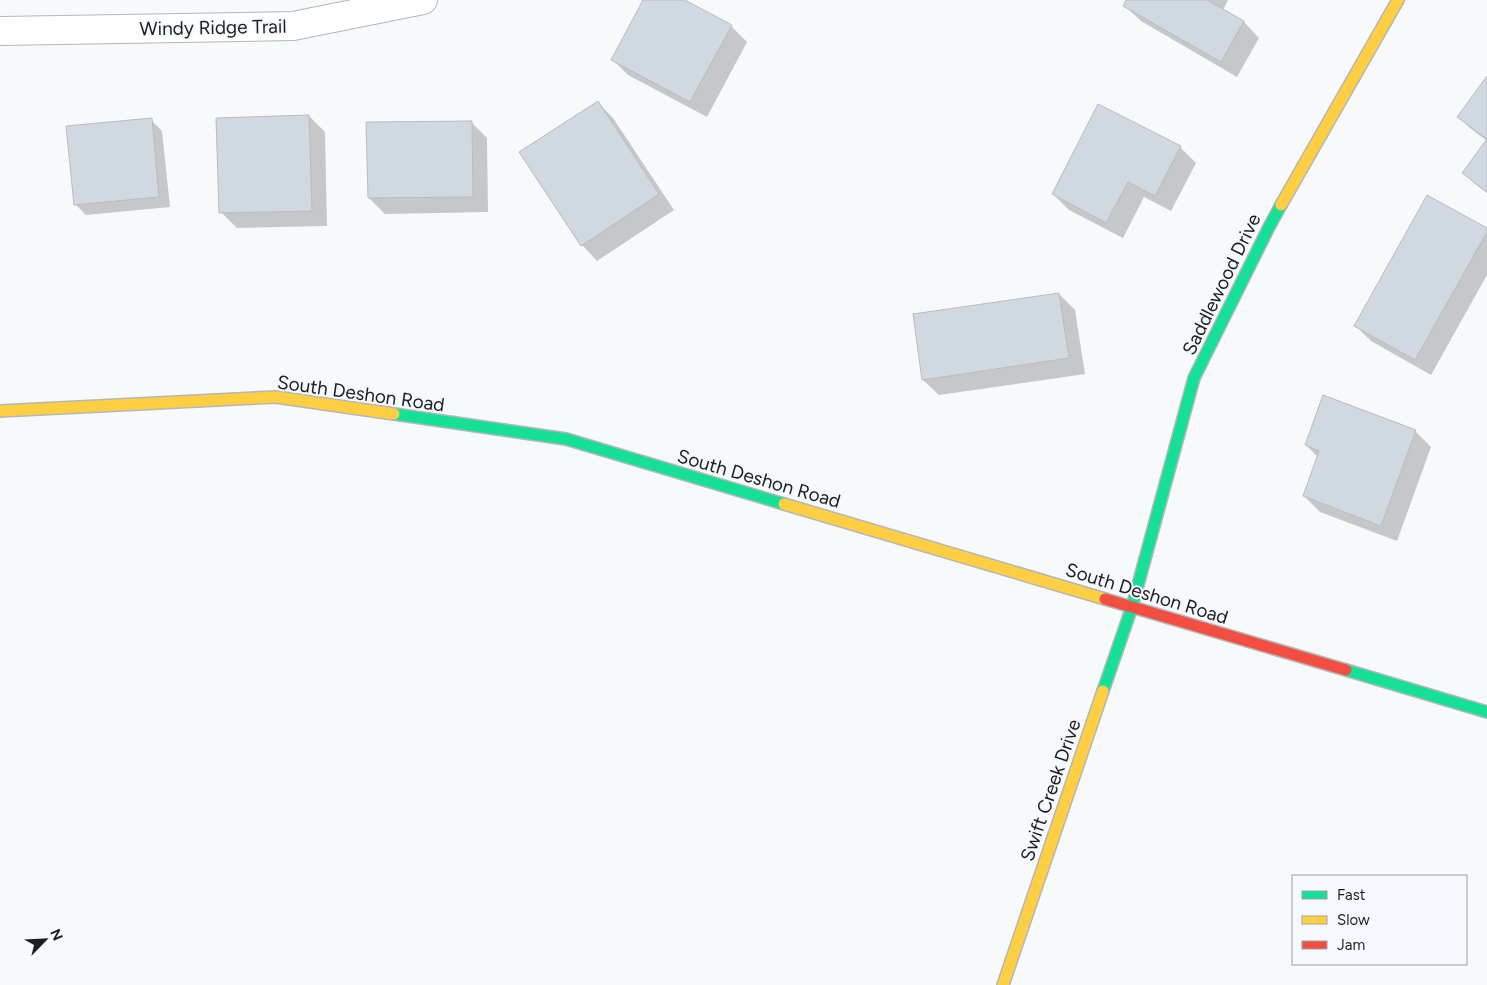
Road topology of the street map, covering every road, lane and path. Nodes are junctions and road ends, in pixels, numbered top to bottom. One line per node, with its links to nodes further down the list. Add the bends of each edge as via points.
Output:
1 (422, 0): 3 (street, Windy Ridge Trail, via 293,26)
2 (1398, 0): 5 (street, Saddlewood Drive, via 1269,226 1194,378)
3 (0, 31)
4 (0, 411): 5 (street, South Deshon Road, via 276,397 566,440)
5 (1132, 607): 6 (street, South Deshon Road); 7 (street, Swift Creek Drive)
6 (1487, 712)
7 (1002, 985)

